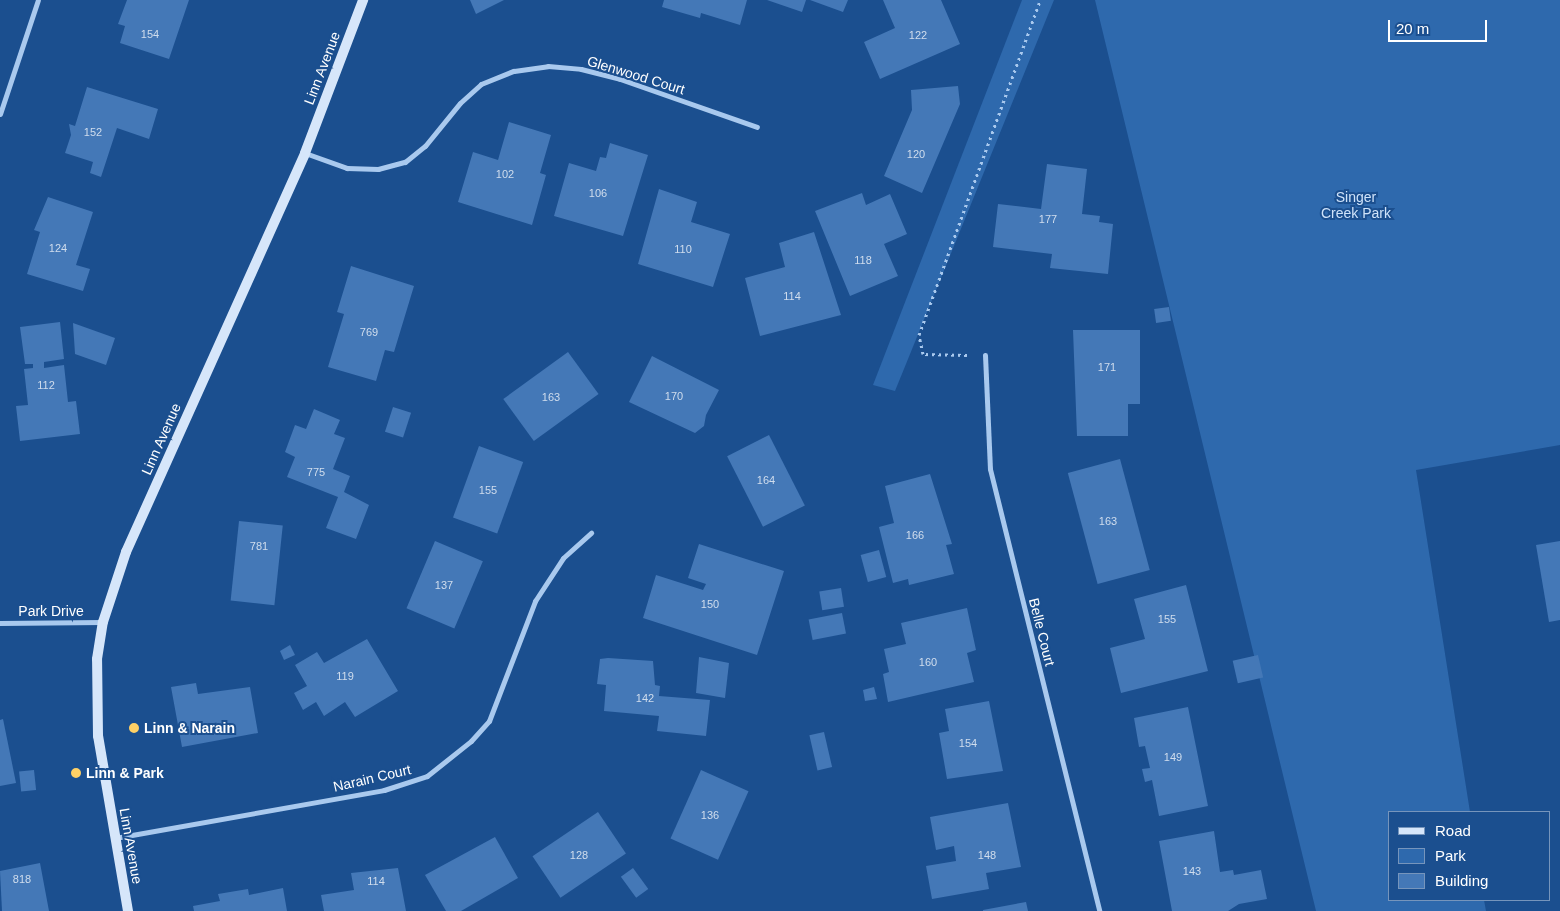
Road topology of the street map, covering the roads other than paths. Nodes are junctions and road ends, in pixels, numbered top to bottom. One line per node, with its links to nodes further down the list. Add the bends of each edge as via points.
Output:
1 (38, 0): 3 (street)
2 (363, 0): 5 (main road, Linn Avenue)
3 (0, 114)
4 (757, 127): 5 (street, Glenwood Court, via 620,79 580,69 548,66 514,71 481,84 460,103 425,146 405,162 378,169 347,168)
5 (304, 153): 8 (main road, Linn Avenue, via 126,552)
6 (985, 355): 12 (street, Belle Court, via 990,469)
7 (591, 533): 10 (street, Narain Court, via 563,558 535,601 489,721 465,746 427,776 384,790)
8 (103, 622): 9 (street, Park Drive); 10 (main road, Linn Avenue, via 97,659 96,706)
9 (0, 623)
10 (115, 838): 11 (main road, Linn Avenue)
11 (128, 911)
12 (1099, 911)

